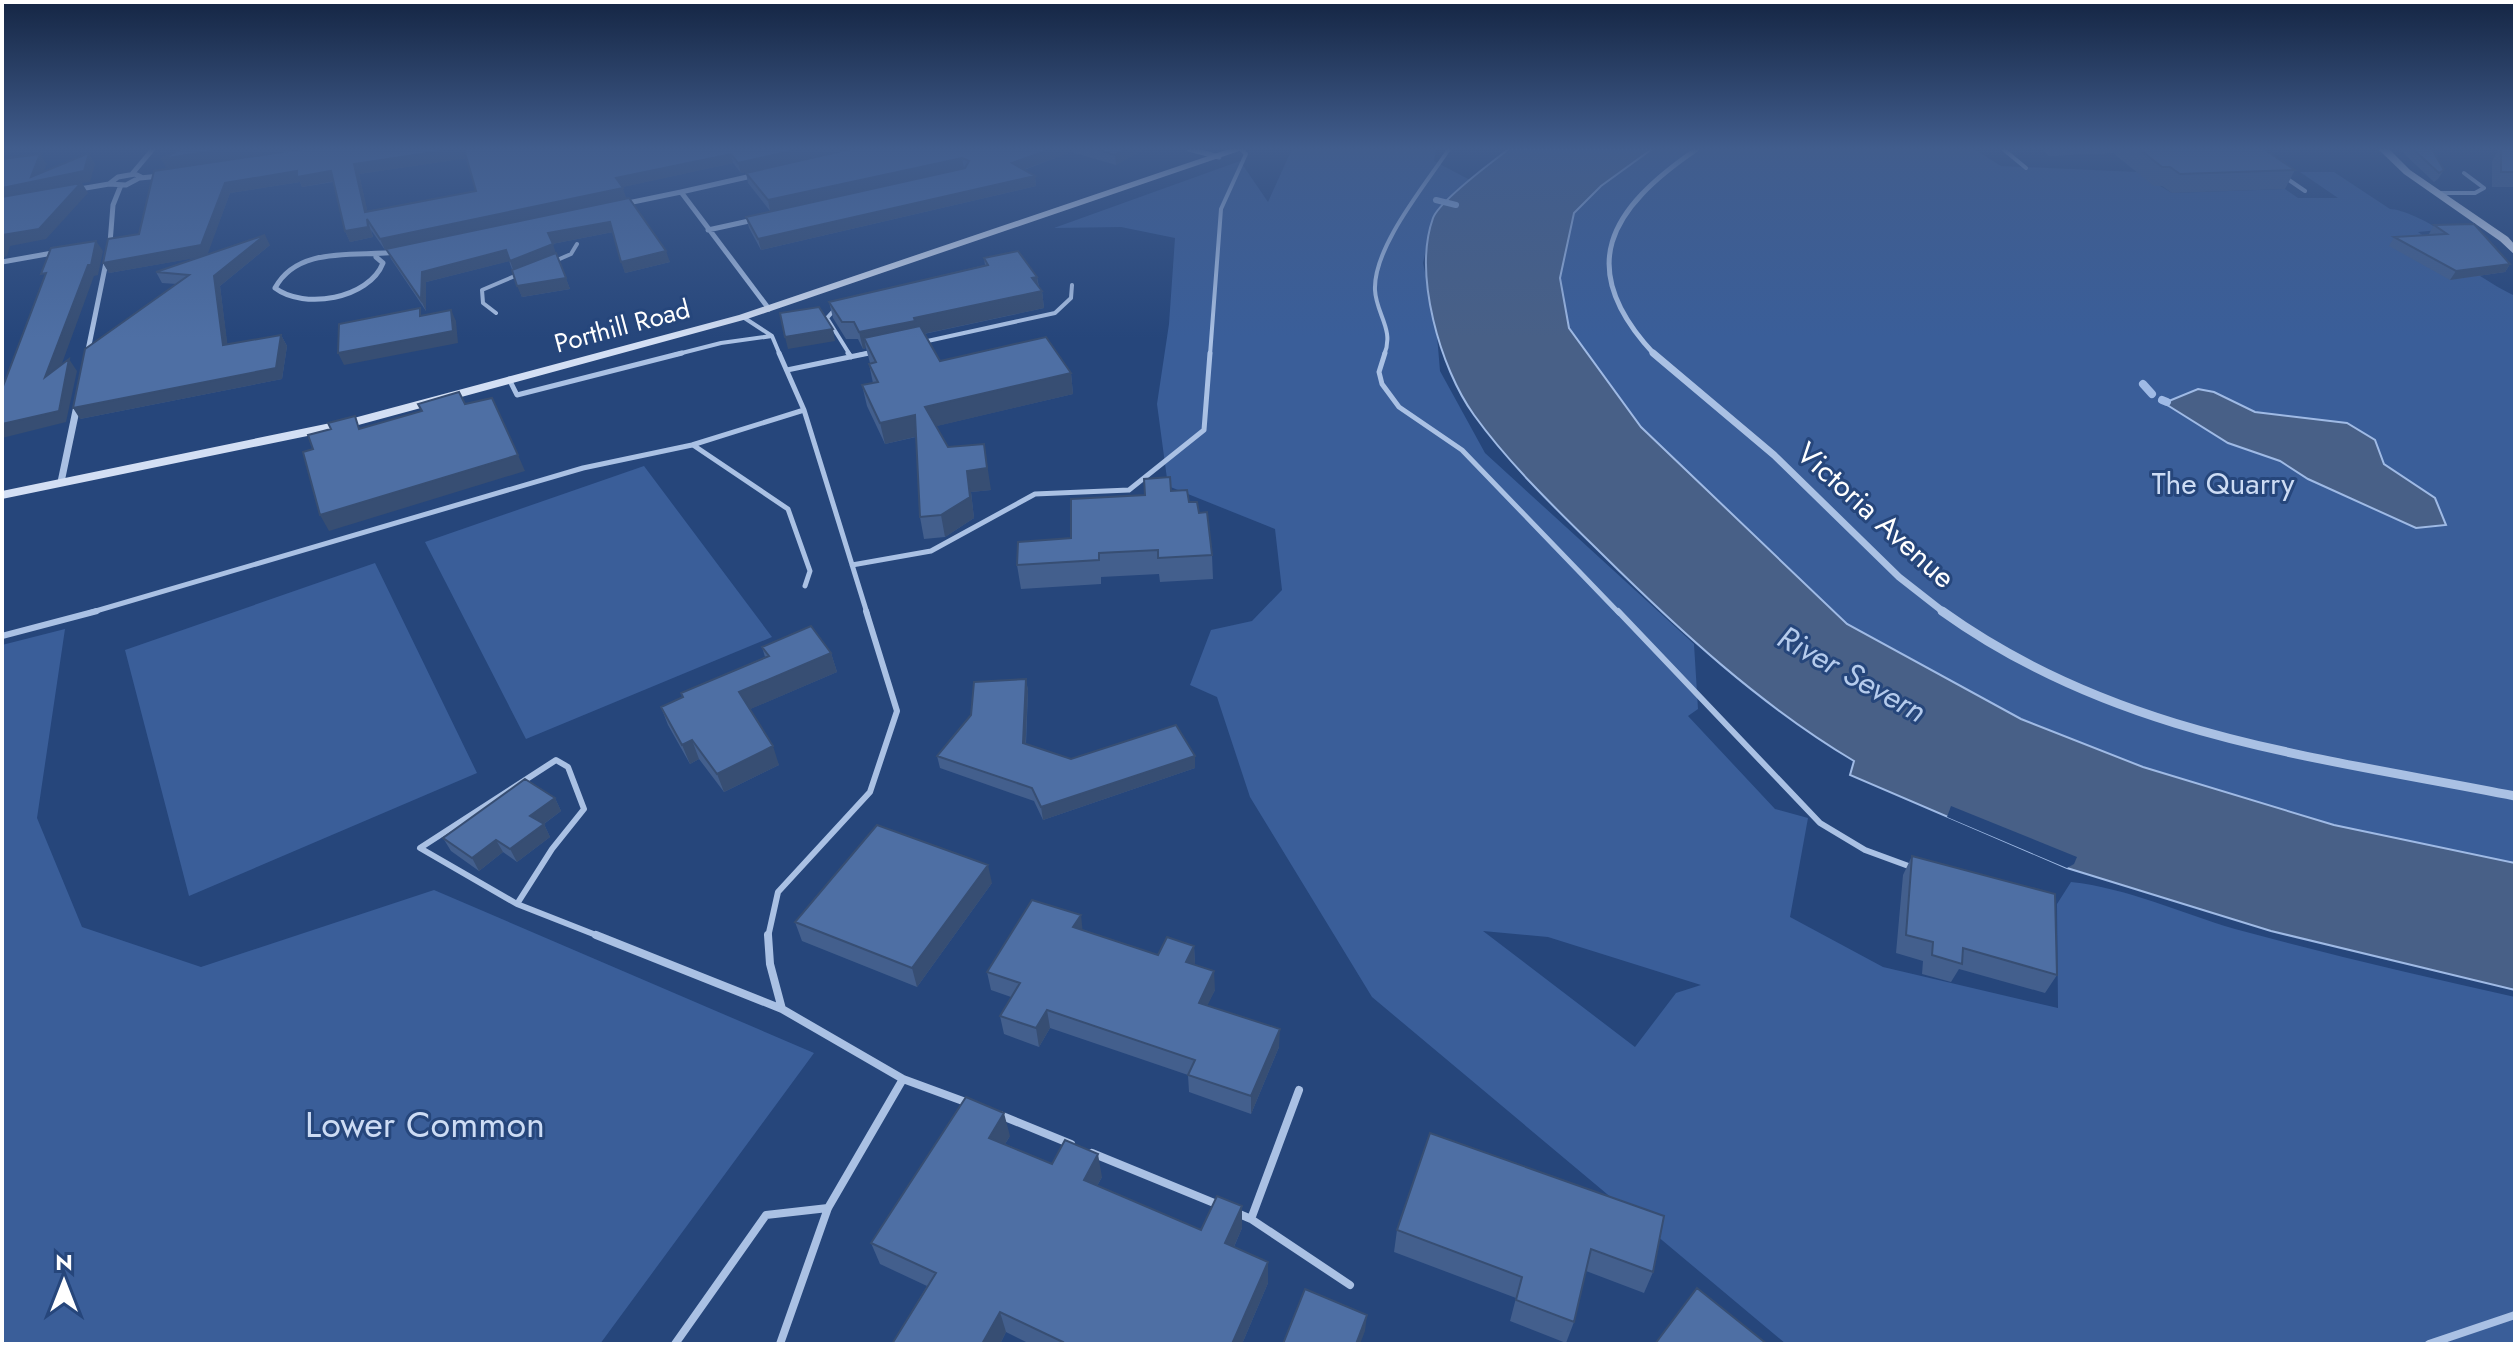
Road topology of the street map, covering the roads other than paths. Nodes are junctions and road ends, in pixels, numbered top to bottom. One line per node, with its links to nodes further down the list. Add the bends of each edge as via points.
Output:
1 (112, 212): 10 (street)
2 (695, 212): 9 (street)
3 (1057, 212): 22 (street, Porthill Road)
4 (1221, 212): 37 (lane, via 1204,430 1129,490 1035,494 931,551)
5 (1408, 212): 41 (lane, via 1375,277 1390,341 1379,373 1385,393 1462,450 1798,797 1807,813 1860,850)
6 (1625, 212): 40 (street, Victoria Avenue, via 1608,257 1614,301 1640,340 1754,437 1921,595 2062,678 2160,719 2250,746)
7 (2465, 212): 15 (street)
8 (768, 217): 9 (street)
9 (708, 230): 22 (street)
10 (110, 243): 12 (street); 29 (street)
11 (577, 244): 18 (lane, via 571,254)
12 (95, 246)
13 (64, 251): 17 (street)
14 (407, 251): 16 (street)
15 (2515, 252)
16 (376, 257): 16 (street, via 383,263 380,274 335,296 296,299 275,288 284,273 315,258 358,253)
17 (2, 262)
18 (550, 263)
19 (527, 272): 23 (lane, via 482,290 483,303)
20 (1072, 285): 26 (lane, via 1071,298 1055,313)
21 (836, 307): 28 (lane, via 827,318)
22 (769, 309): 24 (street, Porthill Road)
23 (496, 313)
24 (743, 317): 25 (lane); 31 (street, Porthill Road)
25 (772, 336): 30 (lane); 31 (lane, via 721,343 517,395)
26 (916, 344)
27 (888, 349): 28 (lane)
28 (851, 357): 30 (lane)
29 (85, 364)
30 (787, 370): 33 (lane)
31 (509, 379): 35 (street, Porthill Road, via 351,423)
32 (79, 394): 35 (street)
33 (804, 410): 34 (lane); 37 (lane)
34 (692, 445): 38 (lane, via 788,509 810,571); 39 (lane, via 583,468 200,583)
35 (61, 482): 36 (street, Porthill Road)
36 (2, 495)
37 (852, 565): 43 (lane, via 897,711 870,792 778,892 767,961)
38 (805, 586)
39 (2, 636)
40 (2515, 796)
41 (1925, 872)
42 (517, 904): 42 (lane, via 584,809 568,767 556,760 420,848); 43 (lane)
43 (782, 1009): 44 (lane)
44 (903, 1079): 46 (lane); 47 (lane)
45 (1299, 1090): 47 (lane)
46 (828, 1208): 50 (lane, via 766,1215); 51 (lane)
47 (1251, 1219): 48 (lane)
48 (1350, 1285)
49 (2515, 1315): 52 (lane)
50 (675, 1344)
51 (780, 1344)
52 (2429, 1344)

